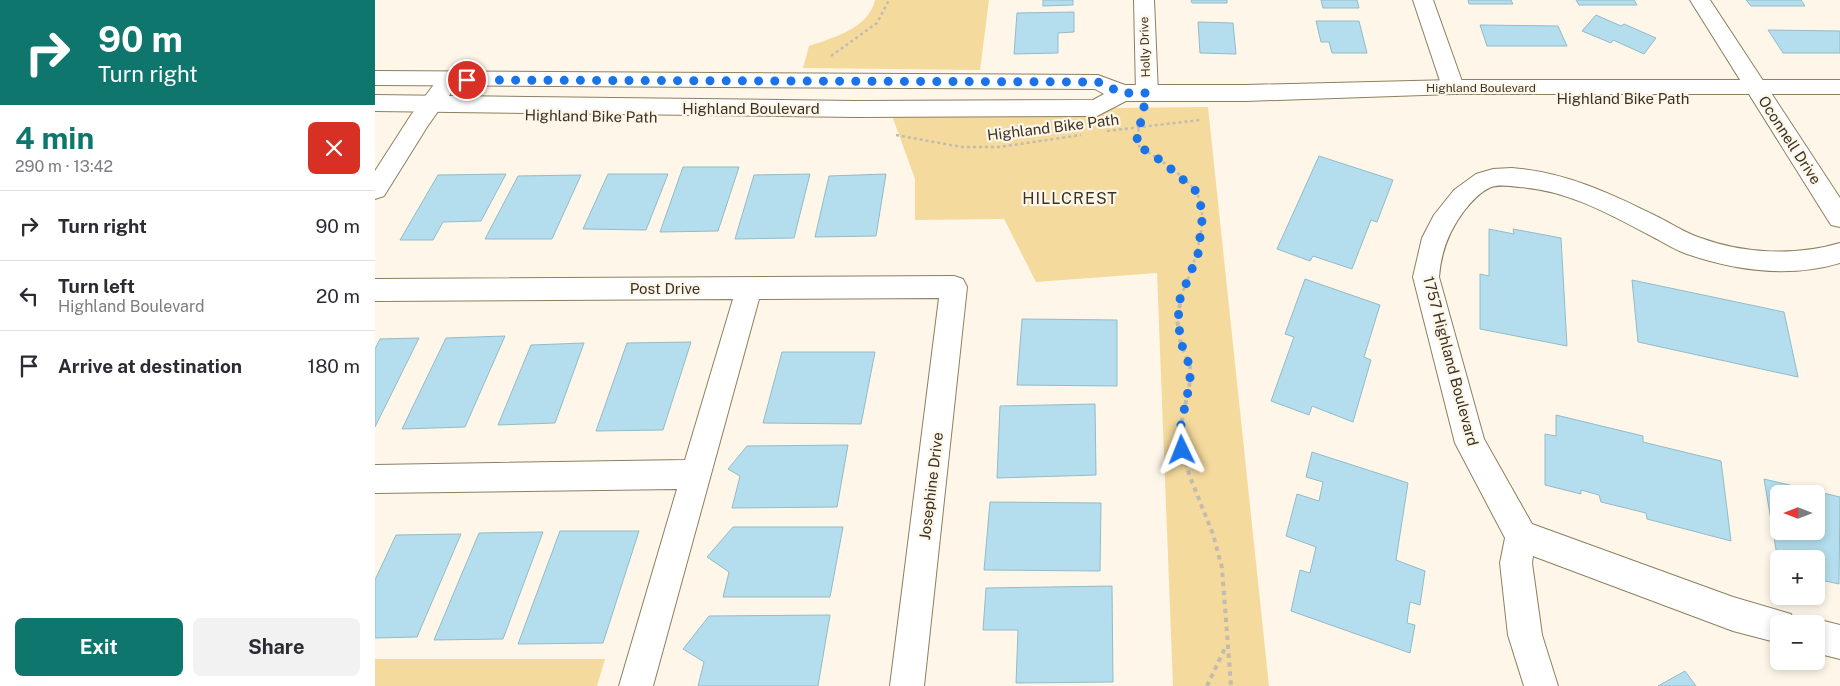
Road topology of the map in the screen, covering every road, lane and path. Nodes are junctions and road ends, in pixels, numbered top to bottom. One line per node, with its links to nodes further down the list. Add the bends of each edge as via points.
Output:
1 (889, 0): 7 (path, via 877,23)
2 (1143, 0): 12 (main road, Holly Drive)
3 (1423, 0): 8 (main road)
4 (1700, 0): 9 (main road, Oconnell Drive)
5 (375, 78): 6 (main road, Highland Boulevard)
6 (449, 80): 7 (main road, Highland Boulevard); 14 (main road)
7 (799, 81): 11 (main road, Highland Boulevard, via 1098,82)
8 (1453, 87): 9 (main road, Highland Boulevard); 12 (main road, Highland Boulevard)
9 (1756, 87): 10 (main road, Highland Boulevard); 21 (main road, Oconnell Drive)
10 (1840, 87)
11 (1122, 93): 12 (main road, Highland Boulevard); 14 (main road, Highland Boulevard, via 1097,108 855,109)
12 (1147, 93): 16 (path)
13 (375, 103): 14 (main road, Highland Boulevard)
14 (431, 103): 20 (main road)
15 (1202, 120): 16 (path, Highland Bike Path)
16 (1139, 127): 17 (path, Highland Bike Path); 32 (path, via 1136,144 1195,190 1203,212 1198,254 1178,304 1180,340 1190,367 1181,425 1182,450 1222,568)
17 (1102, 132)
18 (1084, 134): 19 (path, Highland Bike Path, via 999,147 962,147)
19 (892, 135)
20 (375, 190)
21 (1840, 218)
22 (1840, 253): 28 (main road, 1757 Highland Boulevard, via 1823,260 1797,263 1732,255 1697,248 1587,192 1561,184 1512,177 1482,180 1468,188 1446,217 1428,252 1426,277 1470,444)
23 (954, 287): 24 (main road, Post Drive); 34 (main road, Josephine Drive)
24 (749, 288): 25 (main road, Post Drive); 26 (main road)
25 (375, 290)
26 (696, 474): 27 (main road); 33 (main road)
27 (375, 479)
28 (1521, 536): 29 (main road, via 1733,614); 37 (main road, via 1516,563 1525,635)
29 (1770, 624)
30 (1825, 638): 31 (main road)
31 (1840, 642)
32 (1227, 645): 35 (path); 36 (path)
33 (636, 686)
34 (907, 686)
35 (1207, 686)
36 (1231, 686)
37 (1541, 686)

